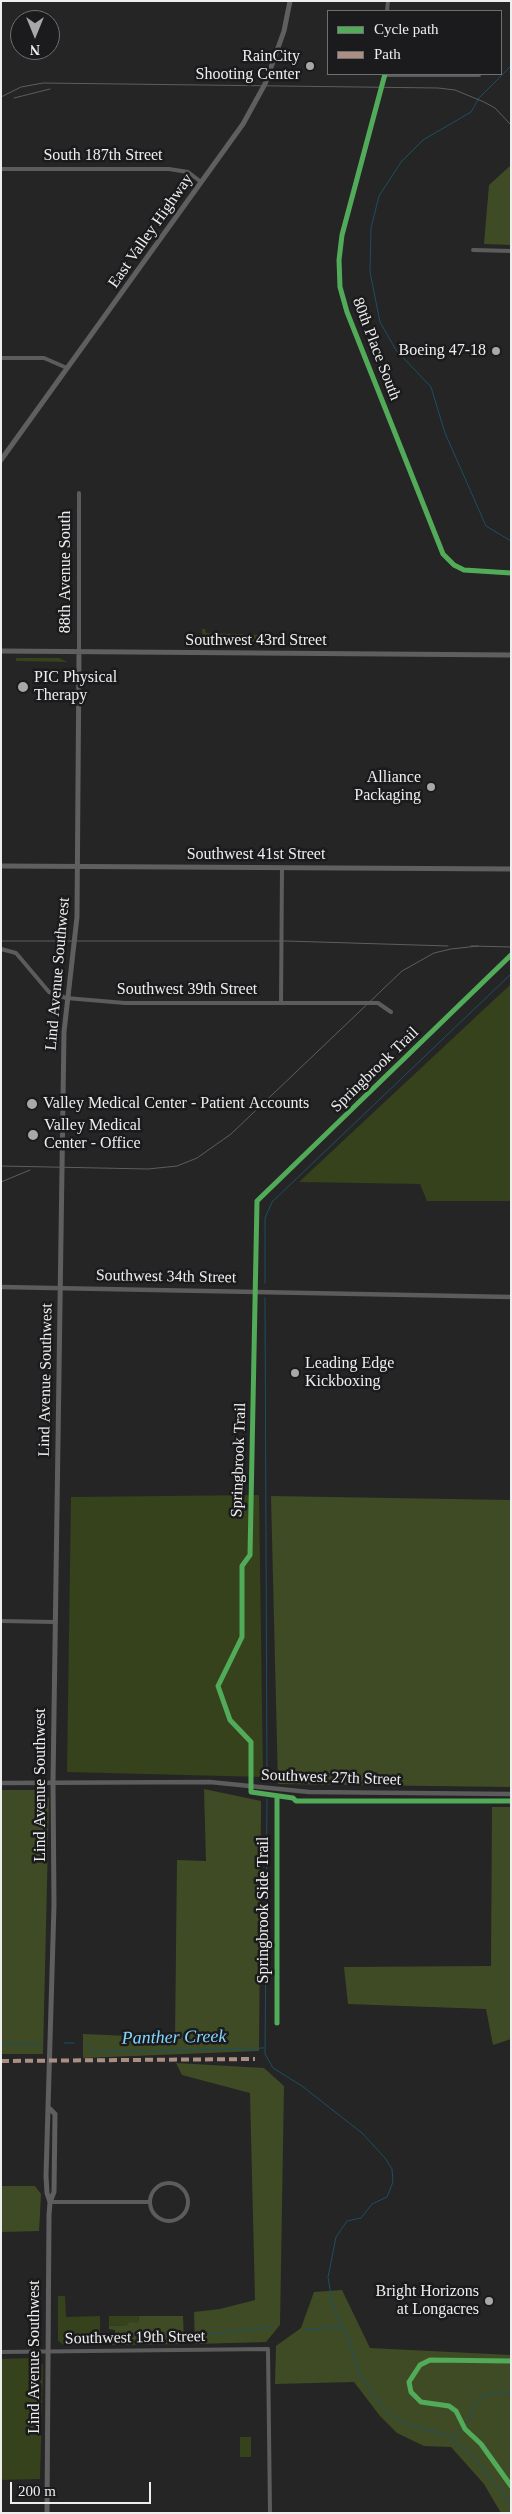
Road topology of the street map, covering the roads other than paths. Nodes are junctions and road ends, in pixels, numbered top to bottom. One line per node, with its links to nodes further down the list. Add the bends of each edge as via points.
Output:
1 (290, 1): 4 (main road, East Valley Highway, via 280,42 257,99)
2 (385, 75): 11 (street, 80th Place South, via 341,240 339,278 342,294 443,554 464,570)
3 (1, 168): 4 (street, South 187th Street, via 169,168 188,172)
4 (201, 182): 8 (main road, East Valley Highway)
5 (473, 250): 6 (street)
6 (511, 251)
7 (1, 358): 8 (street, via 44,358)
8 (67, 368): 9 (main road, East Valley Highway)
9 (1, 460)
10 (79, 493): 13 (street, 88th Avenue South)
11 (511, 573)
12 (1, 651): 13 (main road, Southwest 43rd Street)
13 (79, 652): 14 (main road, Southwest 43rd Street); 16 (main road, Lind Avenue Southwest)
14 (511, 655)
15 (1, 866): 16 (main road, Southwest 41st Street)
16 (78, 866): 17 (main road, Southwest 41st Street); 20 (main road, Lind Avenue Southwest, via 76,931)
17 (282, 868): 18 (main road, Southwest 41st Street); 21 (street)
18 (511, 868)
19 (1, 949): 20 (street, Southwest 39th Street, via 16,953 48,992)
20 (66, 998): 21 (street, Southwest 39th Street, via 125,1003); 24 (main road, Lind Avenue Southwest)
21 (281, 1003): 22 (street, Southwest 39th Street, via 378,1003)
22 (391, 1012)
23 (1, 1287): 24 (street, Southwest 34th Street)
24 (60, 1288): 25 (street, Southwest 34th Street); 27 (main road, Lind Avenue Southwest)
25 (511, 1297)
26 (1, 1621): 27 (street)
27 (55, 1622): 28 (main road, Lind Avenue Southwest)
28 (53, 1782): 29 (street, Southwest 27th Street); 30 (street, Southwest 27th Street, via 210,1782 285,1791); 31 (main road, Lind Avenue Southwest, via 54,1905 46,2176)
29 (1, 1783)
30 (511, 1794)
31 (50, 2202): 32 (street); 33 (main road, Lind Avenue Southwest)
32 (149, 2202): 32 (street, via 156,2216 166,2221 186,2211 187,2199 181,2187 169,2183 157,2187)
33 (47, 2351): 34 (street, Southwest 19th Street); 35 (main road, Lind Avenue Southwest); 36 (street, Southwest 19th Street, via 268,2349)
34 (1, 2352)
35 (47, 2513)
36 (270, 2513)

